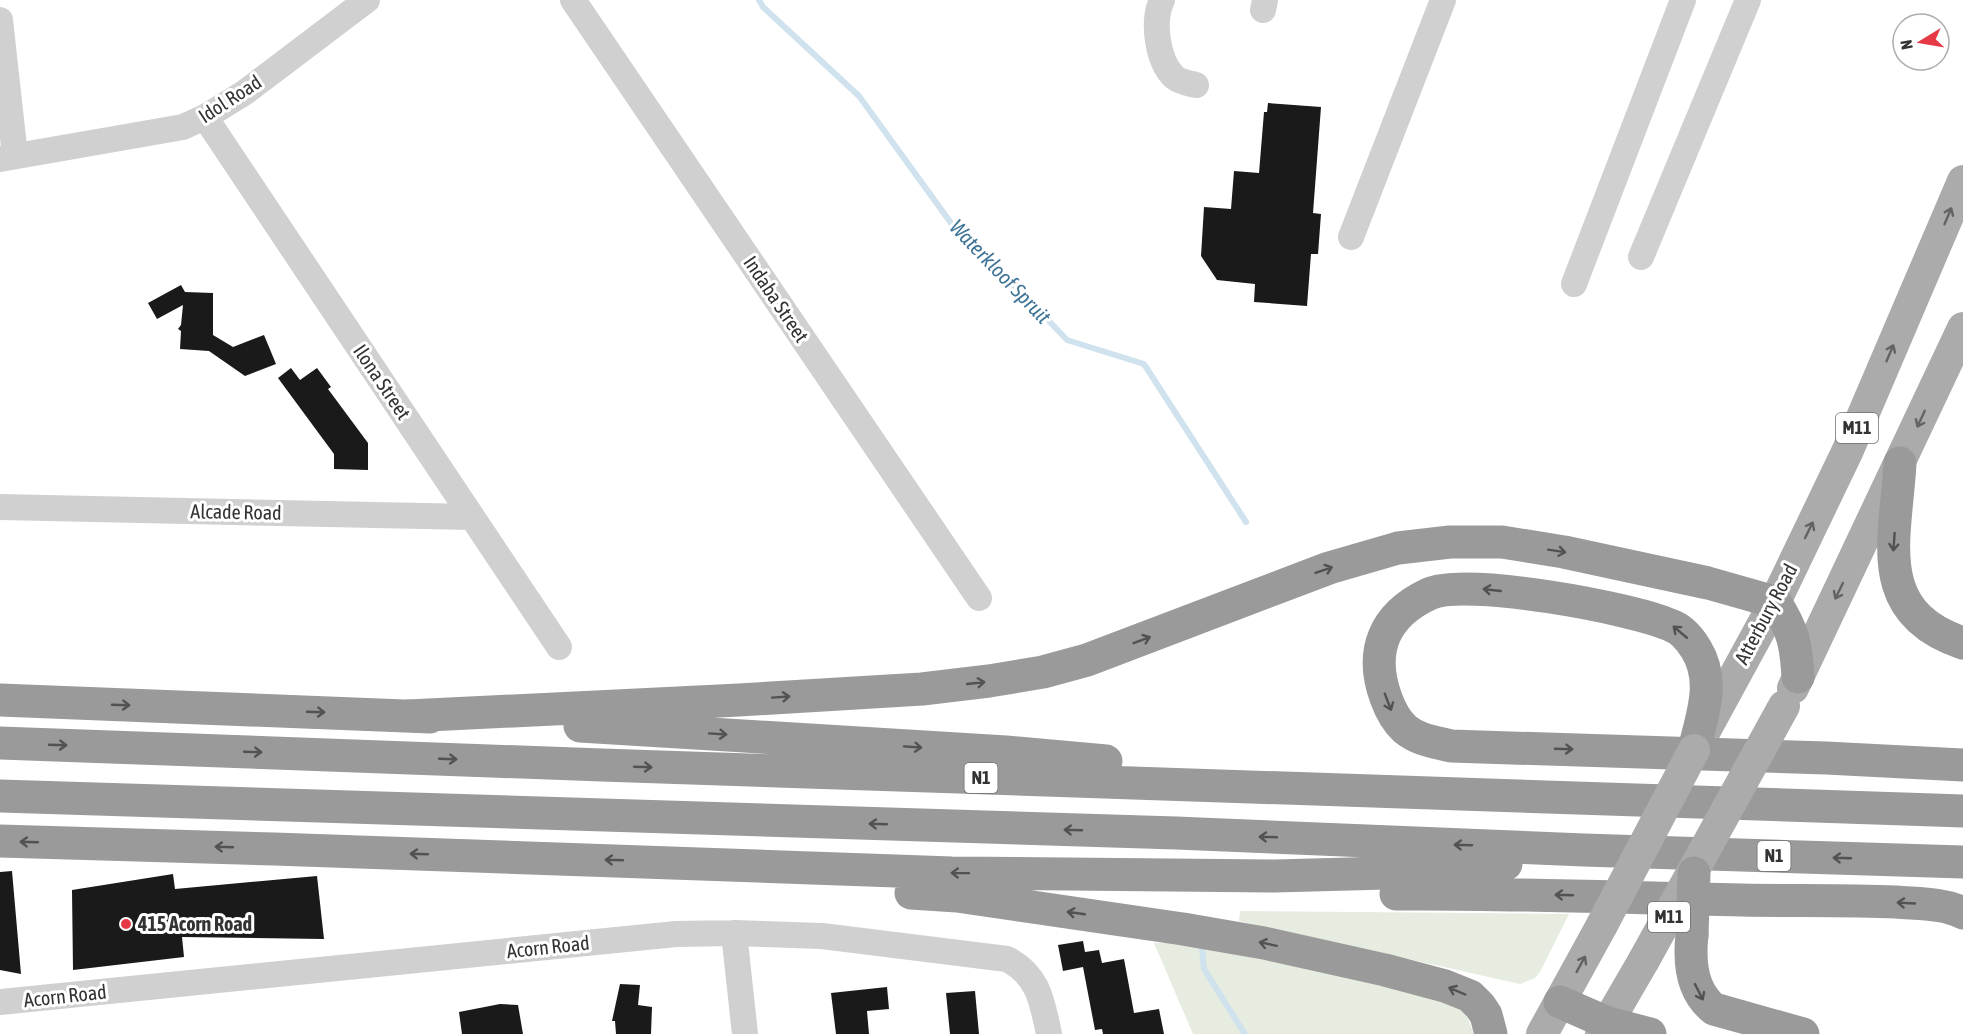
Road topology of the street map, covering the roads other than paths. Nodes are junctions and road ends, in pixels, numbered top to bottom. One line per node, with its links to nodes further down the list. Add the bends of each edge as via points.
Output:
1 (367, 0): 9 (street, Idol Road)
2 (573, 0): 19 (street, Indaba Street)
3 (1162, 0): 8 (street, via 1157,20 1166,66 1180,81)
4 (1443, 0): 12 (street)
5 (1683, 0): 14 (street)
6 (1748, 0): 13 (street)
7 (0, 20): 10 (street)
8 (1196, 85)
9 (206, 117): 10 (street, Idol Road, via 171,130); 18 (street, Ilona Street)
10 (7, 158)
11 (1963, 181): 20 (main road, Atterbury Road / M11, one-way to 11, via 1848,450)
12 (1351, 237)
13 (1641, 257)
14 (1574, 284)
15 (1963, 328): 16 (main road, M11, one-way to 16)
16 (1900, 463): 21 (highway, one-way to 21, via 1894,554 1901,595 1924,624); 23 (main road, M11, one-way to 23)
17 (0, 507): 18 (street, Alcade Road)
18 (472, 517): 22 (street, Ilona Street)
19 (979, 598)
20 (1775, 602): 23 (highway, via 1792,631); 24 (main road, Atterbury Road / M11); 26 (highway, one-way to 20, via 922,689 1043,672 1087,660 1329,568 1398,549 1450,542 1502,542 1564,552 1708,583)
21 (1963, 643)
22 (559, 647)
23 (1798, 677): 38 (main road, M11, bridge)
24 (1716, 688): 28 (highway, via 1706,704); 29 (highway, one-way to 29, via 1696,648 1672,625 1641,615 1513,592 1476,588 1432,592 1396,615 1379,650 1378,668 1391,712 1404,728 1422,740 1451,746)
25 (0, 700): 26 (highway, one-way to 26)
26 (408, 716): 30 (highway, one-way to 30, via 1006,752)
27 (0, 743): 30 (highway, N1, one-way to 30)
28 (1694, 750): 42 (main road, one-way to 28, bridge)
29 (1963, 765)
30 (1386, 791): 32 (highway, N1)
31 (0, 796): 34 (highway, N1, one-way to 31, via 1176,833)
32 (1963, 811)
33 (0, 841): 35 (highway, one-way to 33)
34 (1584, 850): 36 (highway, N1, one-way to 34); 37 (highway, via 1498,865 1424,872 1206,876)
35 (672, 862): 37 (highway, one-way to 35); 46 (highway, one-way to 35, via 1480,1006 1470,996 1445,986 1264,944 957,896 732,878)
36 (1963, 862)
37 (1003, 873): 39 (highway, one-way to 37, via 1917,904 1860,901 1488,893 1212,893 1068,883)
38 (1694, 873): 43 (main road, M11, bridge); 49 (highway, one-way to 49, bridge, via 1690,950 1694,982 1704,1001 1714,1009)
39 (1963, 913)
40 (734, 933): 41 (street, Acorn Road, via 676,934); 44 (street); 45 (street, Acorn Road, via 822,936 1007,959 1019,965 1037,988)
41 (0, 1002)
42 (1560, 1002): 43 (highway); 47 (main road)
43 (1604, 1028): 48 (highway)
44 (745, 1034)
45 (1049, 1034)
46 (1491, 1034)
47 (1542, 1034)
48 (1650, 1034)
49 (1803, 1034)

